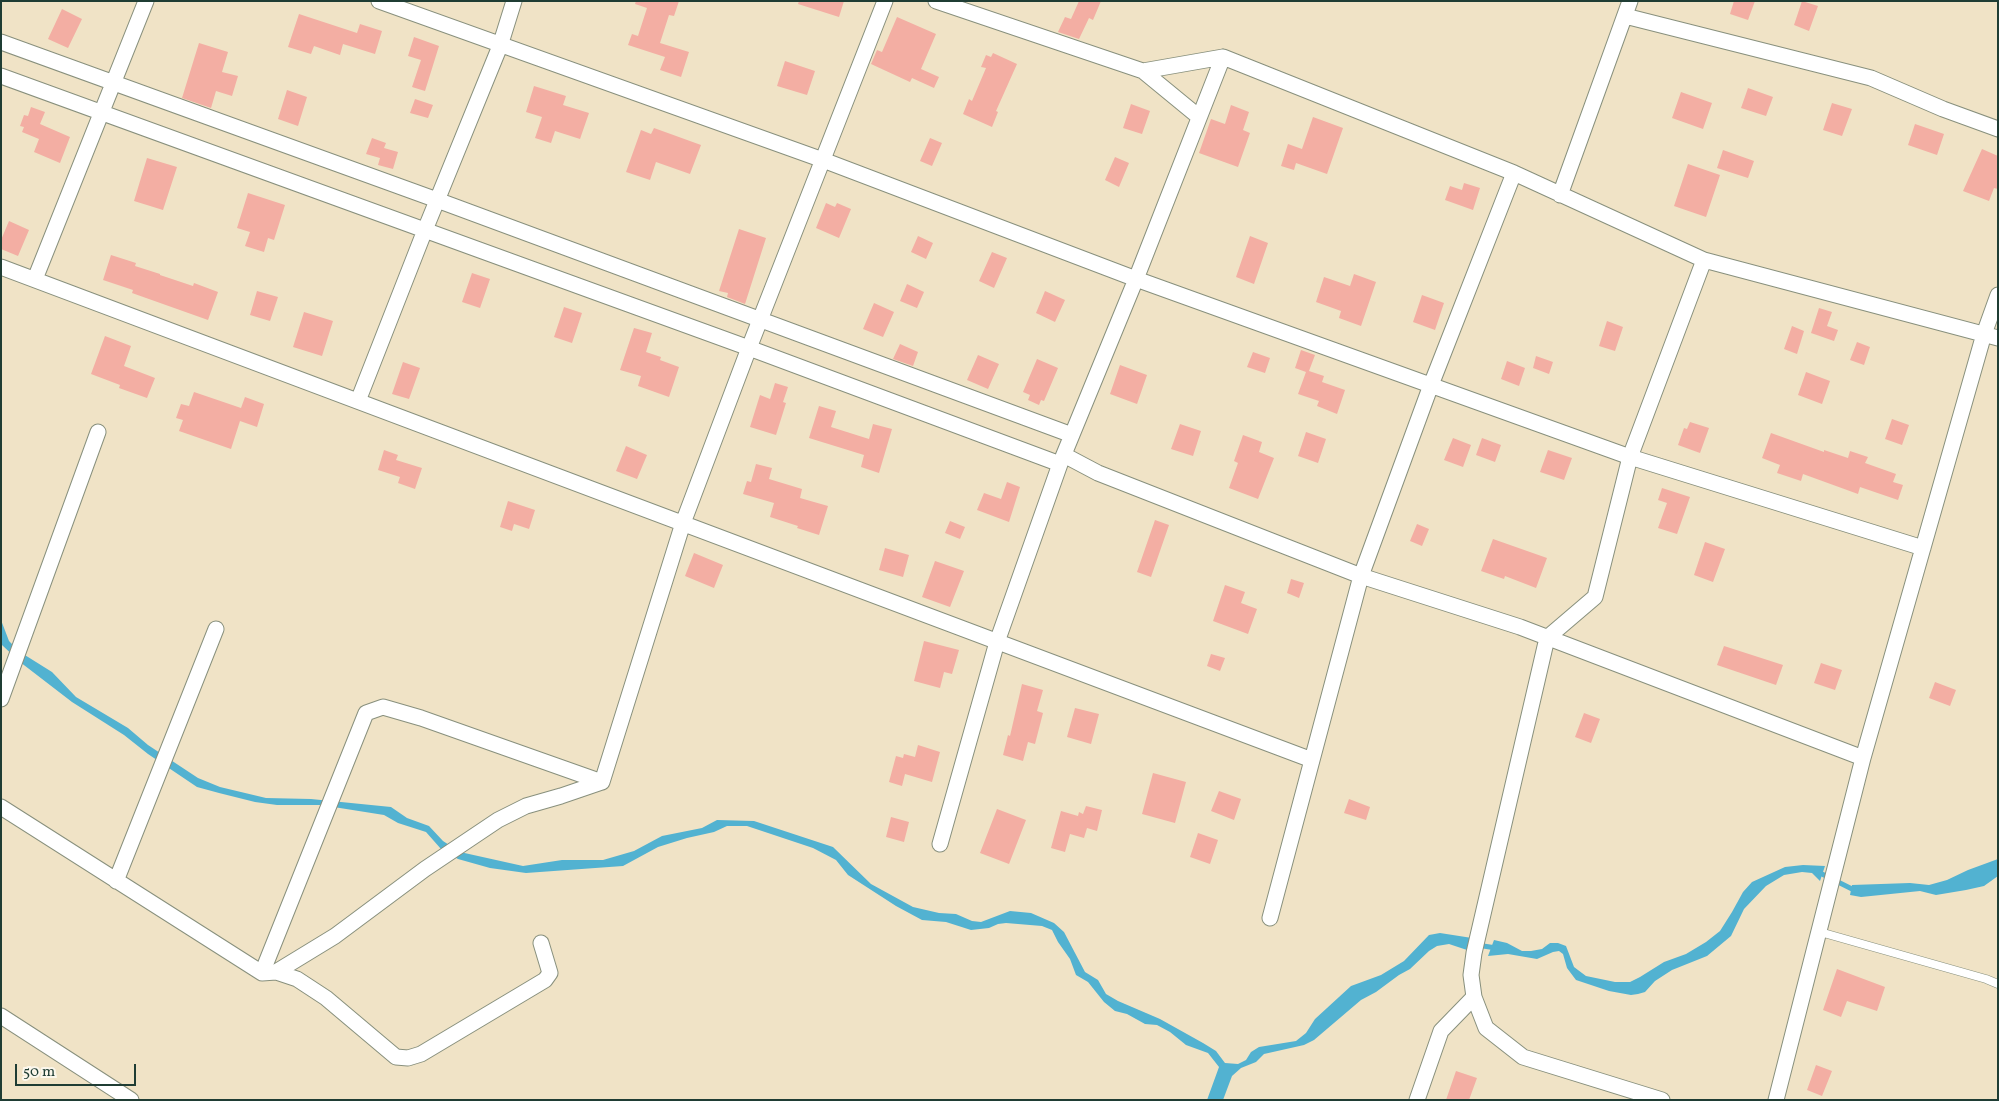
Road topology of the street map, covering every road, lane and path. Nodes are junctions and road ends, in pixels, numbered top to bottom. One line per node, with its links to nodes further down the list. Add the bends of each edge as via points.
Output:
1 (146, 1): 13 (street)
2 (379, 1): 9 (street)
3 (514, 1): 9 (street)
4 (885, 1): 17 (street)
5 (936, 1): 11 (street)
6 (1630, 1): 7 (street)
7 (1625, 16): 16 (street, via 1871,78); 19 (street)
8 (1, 42): 13 (street)
9 (500, 46): 17 (street); 20 (street)
10 (1223, 56): 11 (street); 15 (street); 18 (street)
11 (1143, 71): 15 (street)
12 (1, 76): 14 (street)
13 (114, 82): 14 (street); 20 (street)
14 (102, 114): 21 (street); 24 (street)
15 (1199, 118): 25 (street)
16 (1998, 129)
17 (823, 160): 25 (street); 27 (street)
18 (1514, 173): 19 (street); 30 (street)
19 (1560, 195): 22 (street)
20 (437, 200): 21 (street); 27 (street)
21 (424, 230): 29 (street); 31 (street)
22 (1704, 260): 28 (street); 34 (street)
23 (1, 268): 24 (street)
24 (35, 279): 31 (street)
25 (1136, 279): 30 (street); 33 (street)
26 (1998, 295): 28 (street)
27 (760, 319): 29 (street); 33 (street)
28 (1991, 336): 37 (street)
29 (749, 348): 35 (street); 36 (street)
30 (1431, 385): 34 (street); 38 (street)
31 (358, 401): 36 (street)
32 (98, 432): 42 (street)
33 (1072, 435): 35 (street)
34 (1630, 457): 37 (street); 40 (street, via 1595,597)
35 (1062, 459): 38 (street); 41 (street)
36 (683, 523): 41 (street); 45 (street)
37 (1923, 548): 43 (street)
38 (1361, 576): 40 (street); 44 (street)
39 (216, 629): 48 (street)
40 (1547, 638): 43 (street); 54 (street, via 1475,947 1471,975)
41 (997, 642): 44 (street); 47 (street)
42 (1, 700)
43 (1863, 758): 50 (street)
44 (1312, 760): 49 (street)
45 (602, 782): 52 (street, via 526,806 498,820 335,936); 52 (street, via 421,718 383,707 366,713)
46 (1, 807): 48 (street)
47 (940, 844)
48 (116, 881): 52 (street)
49 (1270, 918)
50 (1820, 932): 53 (lane); 59 (street)
51 (541, 943): 52 (street, via 550,973 546,980 421,1054 408,1058 396,1057 326,998 297,979)
52 (269, 973)
53 (1998, 984)
54 (1474, 997): 57 (street, via 1441,1031); 58 (street, via 1486,1028 1523,1057)
55 (1, 1016): 56 (street)
56 (131, 1100)
57 (1417, 1100)
58 (1662, 1100)
59 (1776, 1100)

